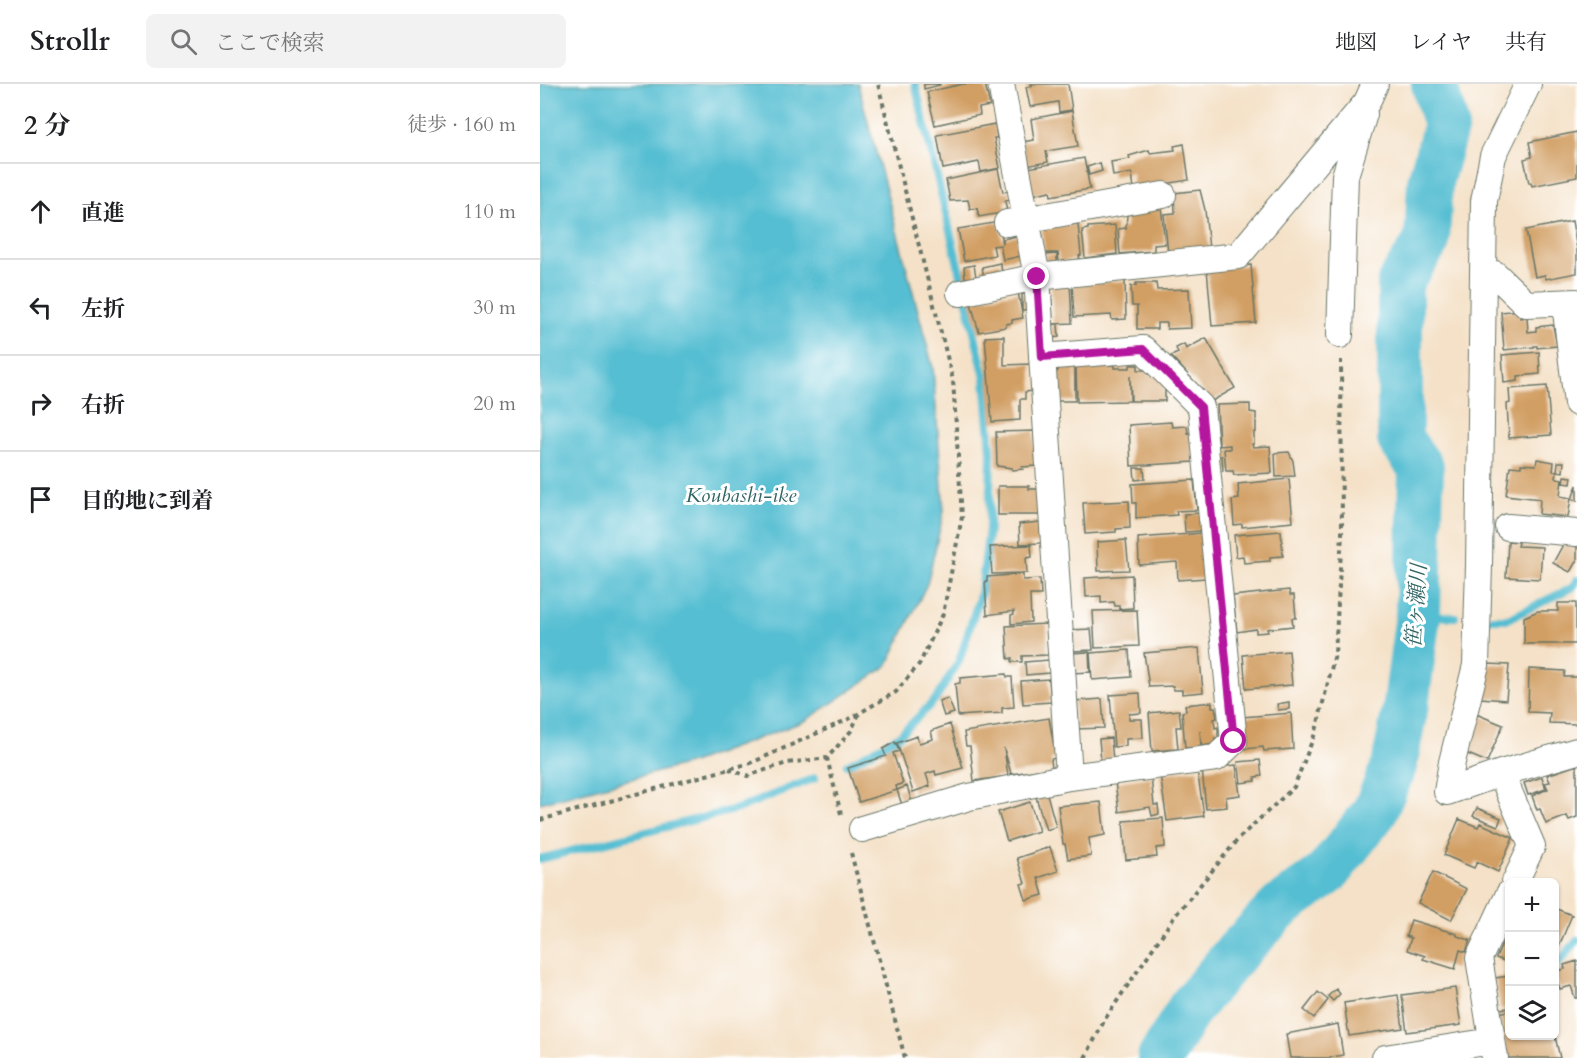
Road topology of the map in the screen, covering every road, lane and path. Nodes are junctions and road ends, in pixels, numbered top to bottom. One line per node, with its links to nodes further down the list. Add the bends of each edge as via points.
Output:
1 (878, 84): 16 (path, via 953,380 962,517 943,614 920,663 896,692)
2 (1001, 84): 6 (street)
3 (1528, 84): 7 (street, via 1493,156 1484,201)
4 (1371, 93): 8 (street, via 1238,256); 11 (street, via 1345,176)
5 (1163, 195): 6 (street)
6 (1017, 221): 8 (street)
7 (1484, 274): 10 (street, via 1495,274 1526,304); 20 (street, via 1476,665 1448,792)
8 (1037, 277): 9 (street); 12 (street)
9 (963, 293)
10 (1571, 303): 13 (street)
11 (1340, 335): 28 (path, via 1341,533 1335,654 1316,731 1294,787 1239,838 1174,917 1105,1019)
12 (1042, 357): 21 (street); 21 (street, via 1143,349 1201,407 1234,741 1216,758)
13 (1577, 403)
14 (1508, 527): 15 (street)
15 (1577, 533)
16 (859, 714): 18 (path, via 851,731); 19 (path, via 751,763)
17 (1577, 751): 20 (street)
18 (826, 758): 19 (path, via 787,763 747,776); 23 (path)
19 (727, 769): 22 (path)
20 (1501, 773): 24 (street, via 1532,846)
21 (1069, 777): 23 (street, via 969,797)
22 (540, 820)
23 (852, 833): 27 (path)
24 (1517, 878)
25 (1505, 903): 26 (street, via 1479,958)
26 (1494, 1049): 29 (street)
27 (905, 1058)
28 (1085, 1058)
29 (1385, 1058)

